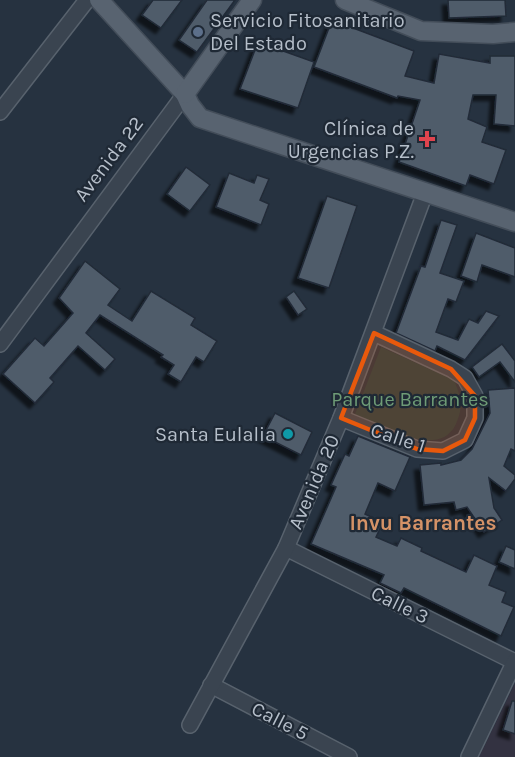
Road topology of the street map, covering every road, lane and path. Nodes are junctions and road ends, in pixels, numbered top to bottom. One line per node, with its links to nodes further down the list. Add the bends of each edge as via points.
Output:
1 (87, 0): 7 (street)
2 (99, 0): 6 (main road)
3 (252, 0): 6 (main road, Avenida 22)
4 (345, 0): 5 (main road, via 421,31)
5 (515, 32)
6 (185, 94): 8 (main road, via 193,110 205,120); 11 (street, Avenida 22)
7 (0, 112)
8 (425, 193): 9 (main road); 12 (street, Avenida 20)
9 (515, 222)
10 (0, 316): 11 (street)
11 (12, 327): 13 (street, Avenida 22)
12 (374, 333): 14 (street, Avenida 20); 14 (street, Calle 1, via 465,378 475,396 476,418 465,440 443,451 417,449)
13 (0, 344)
14 (341, 418): 15 (street, Avenida 20)
15 (286, 548): 16 (street, Calle 3); 17 (street, Avenida 20)
16 (515, 661): 20 (street)
17 (211, 686): 18 (street, Avenida 20); 19 (street, Calle 5)
18 (190, 725)
19 (349, 757)
20 (469, 757)

